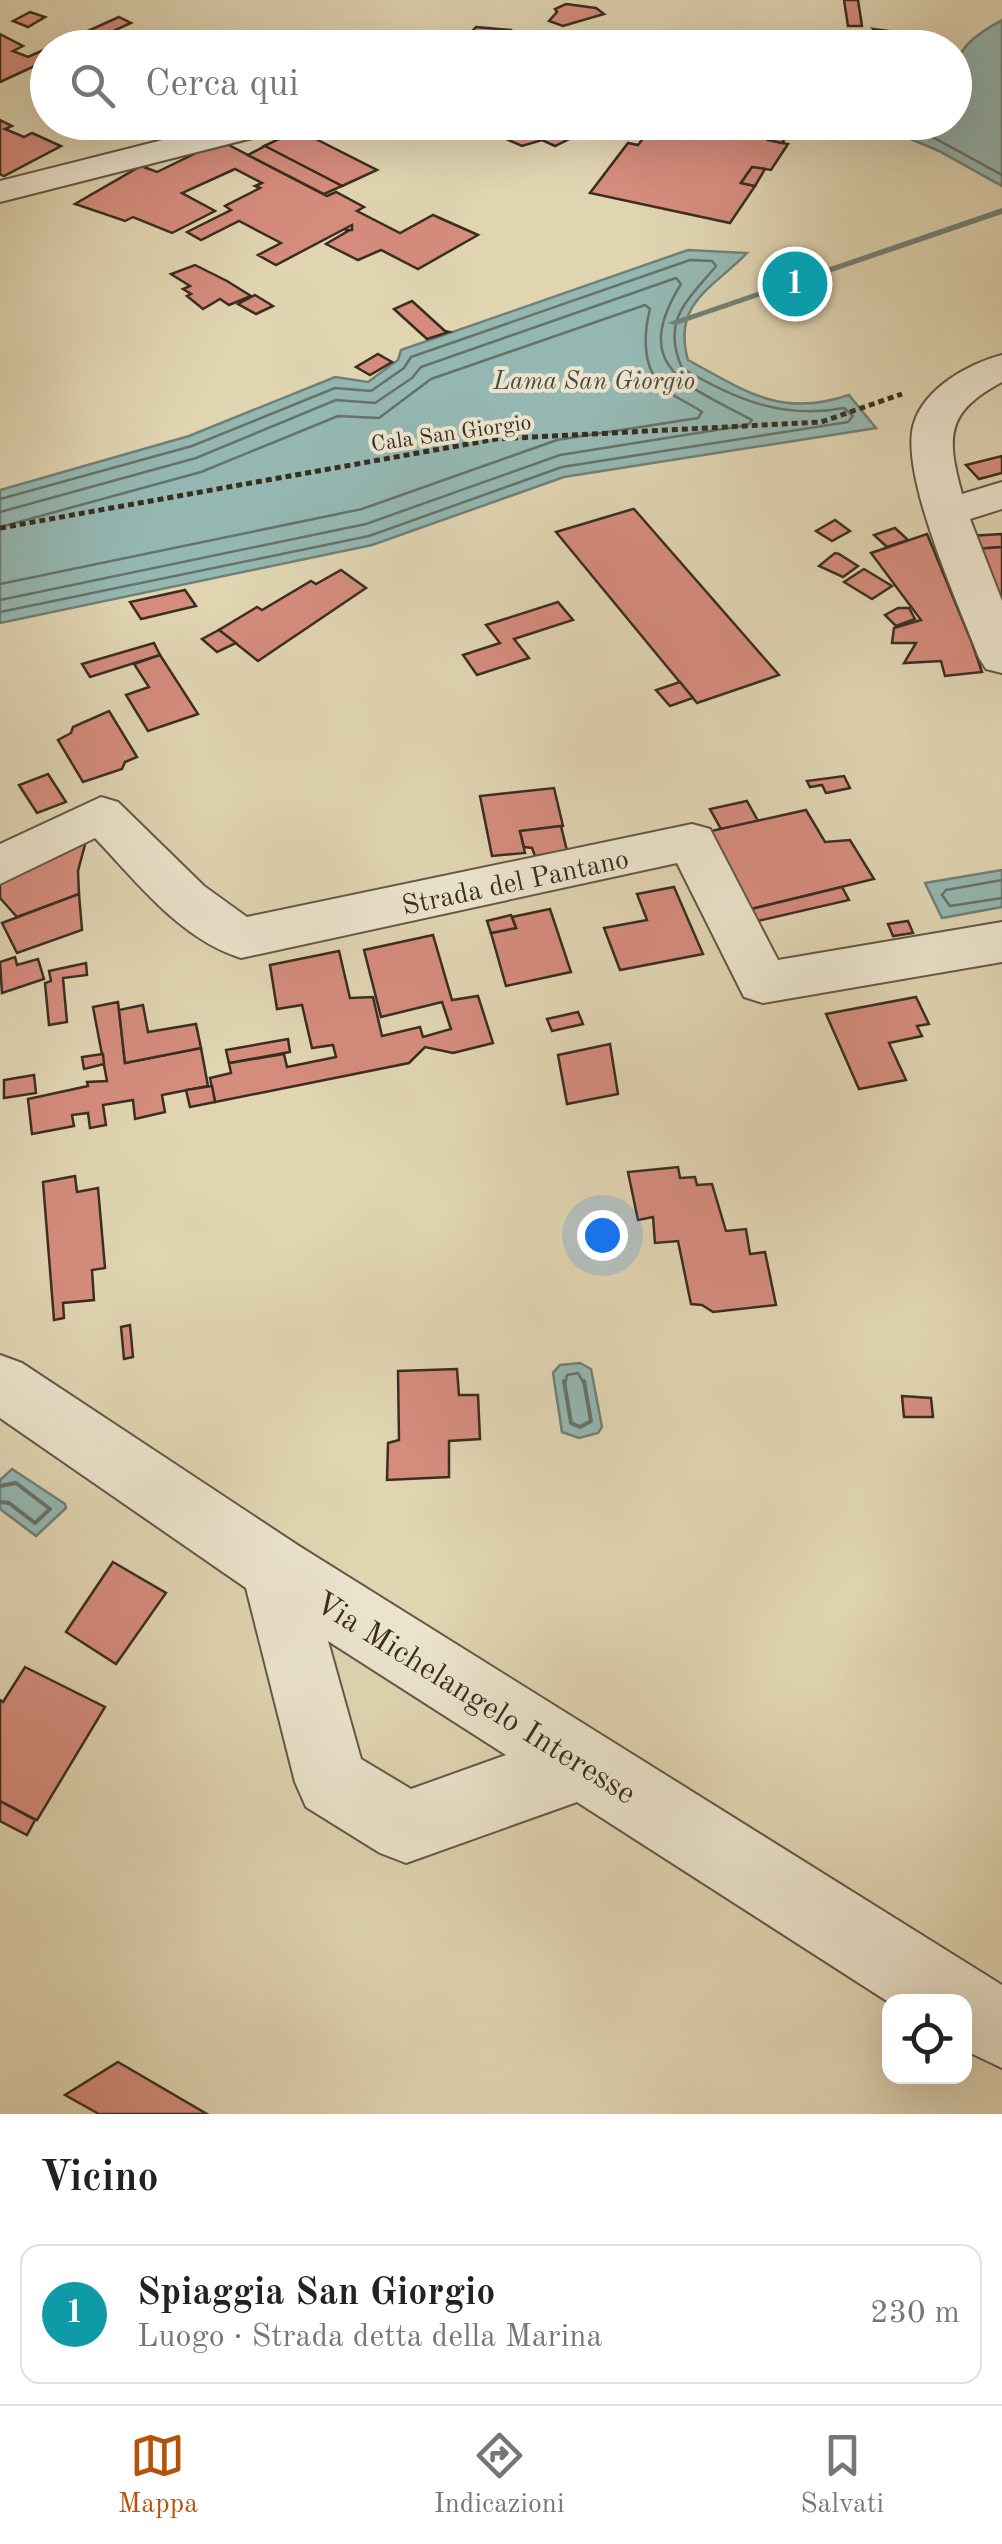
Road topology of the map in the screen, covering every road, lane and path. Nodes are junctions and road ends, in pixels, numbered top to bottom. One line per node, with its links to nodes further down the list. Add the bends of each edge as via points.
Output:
1 (205, 140): 2 (street)
2 (0, 192)
3 (984, 375): 5 (street, via 944,401 932,422 931,458); 6 (path, Cala San Giorgio, via 910,391 821,422 496,439)
4 (1002, 495): 5 (street)
5 (946, 512): 7 (street)
6 (0, 528)
7 (1002, 658)
8 (0, 866): 9 (street, Strada del Pantano, via 101,814 203,912 240,938 692,842 763,983)
9 (1002, 942)
10 (0, 1383): 11 (street, Via Michelangelo Interesse)
11 (275, 1570): 12 (street, Via Michelangelo Interesse); 12 (street, via 331,1782 406,1826)
12 (583, 1764): 13 (street, Via Michelangelo Interesse)
13 (945, 1994)
14 (972, 2011): 15 (street)
15 (1002, 2029)

